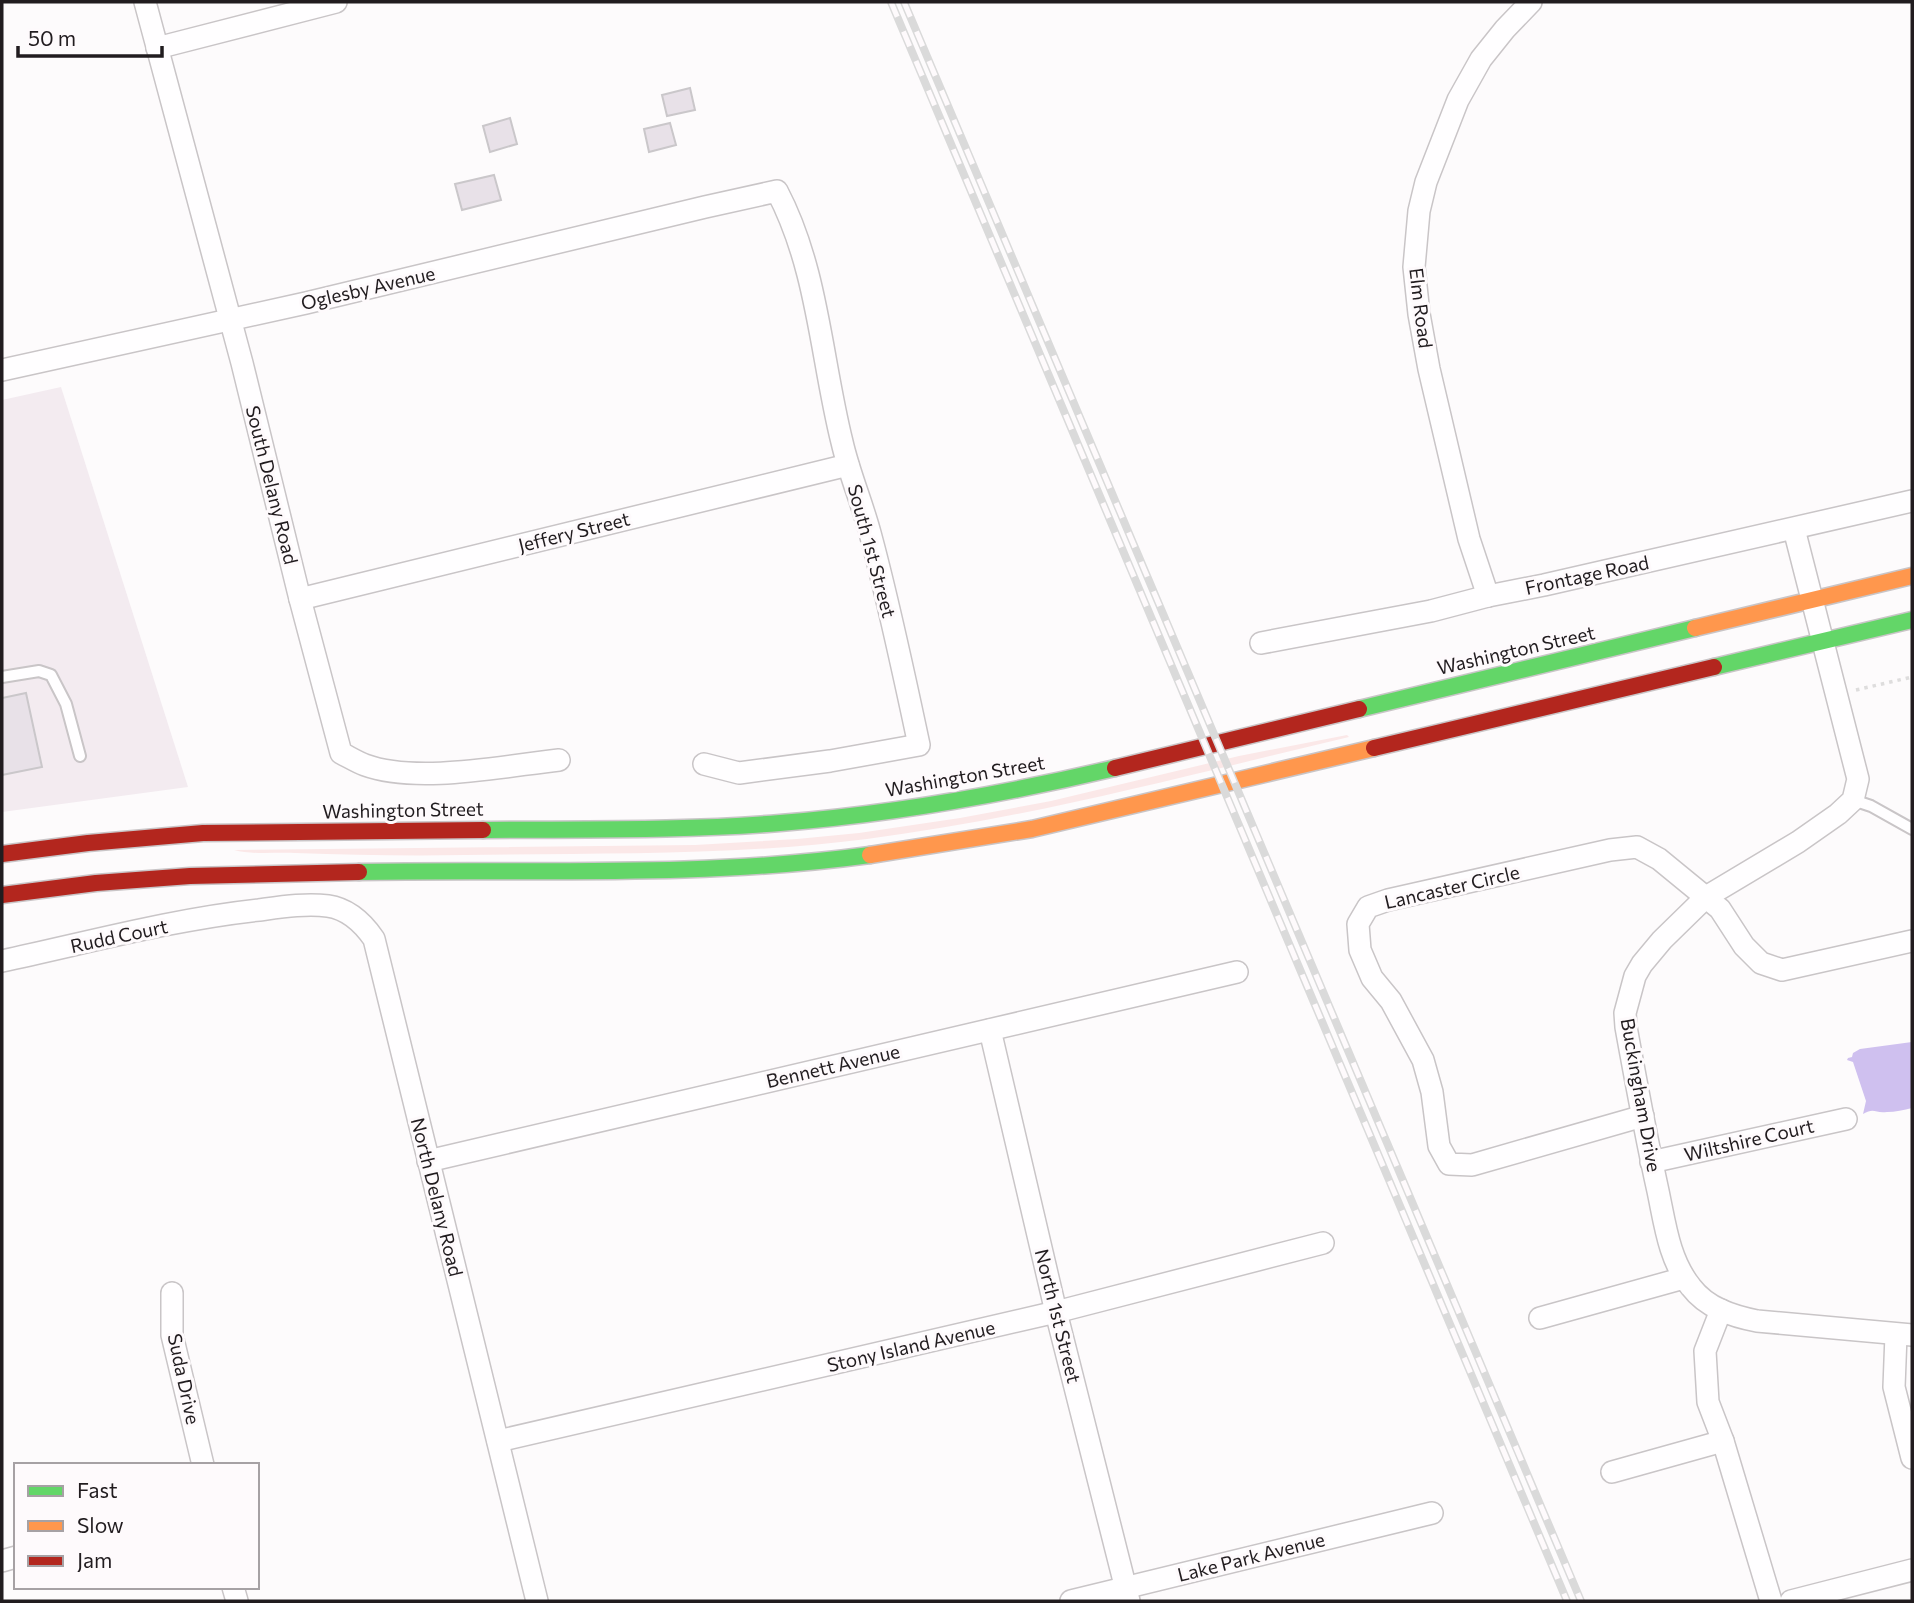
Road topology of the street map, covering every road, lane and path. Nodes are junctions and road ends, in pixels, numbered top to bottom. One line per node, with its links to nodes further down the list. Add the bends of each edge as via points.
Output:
1 (145, 2): 4 (street, South Delany Road)
2 (336, 2): 4 (street)
3 (1531, 2): 12 (street, Elm Road, via 1481,60 1458,100 1426,182 1414,267 1429,369 1469,539)
4 (157, 48): 6 (street, South Delany Road)
5 (733, 201): 6 (street, Oglesby Avenue); 8 (street, South 1st Street, via 777,191 790,215 815,303)
6 (229, 319): 7 (street, Oglesby Avenue); 13 (street, South Delany Road)
7 (2, 370)
8 (848, 465): 13 (street, Jeffery Street); 23 (street, South 1st Street, via 870,533 919,746 739,773)
9 (1912, 501): 10 (street, Frontage Road)
10 (1794, 529): 12 (street, Frontage Road); 14 (street)
11 (1912, 576): 14 (main road, Washington Street)
12 (1488, 596): 17 (street, Frontage Road)
13 (300, 598): 22 (street, South Delany Road, via 341,753 365,765 401,773 455,773)
14 (1812, 600): 16 (street); 26 (main road, Washington Street, via 1060,781 925,807 783,823 685,828 185,834)
15 (1912, 620): 16 (main road)
16 (1822, 641): 20 (street); 27 (main road, via 1032,829 927,848 756,866 233,874 108,881)
17 (1261, 643)
18 (2, 677): 21 (lane, via 39,671 51,675 66,705)
19 (1912, 677): 20 (path)
20 (1836, 694): 24 (street, via 1858,779)
21 (80, 756)
22 (559, 760)
23 (704, 764)
24 (1853, 800): 25 (lane); 28 (street, Buckingham Drive, via 1798,842)
25 (1912, 828)
26 (2, 854)
27 (2, 895)
28 (1706, 897): 30 (street, via 1761,963 1782,970); 34 (street, Buckingham Drive, via 1662,940 1635,976 1625,1013); 34 (street, Lancaster Circle, via 1648,853 1637,848 1609,850 1388,900 1368,907 1358,924 1360,950 1373,978 1423,1060 1439,1146 1449,1164 1472,1165)
29 (236, 912): 31 (street, Rudd Court); 36 (street, North Delany Road, via 329,906 347,911 365,925 374,939)
30 (1912, 941)
31 (2, 961)
32 (1237, 972): 33 (street, Bennett Avenue)
33 (990, 1030): 36 (street, Bennett Avenue); 42 (street, North 1st Street)
34 (1643, 1116): 37 (street, Buckingham Drive)
35 (1846, 1119): 37 (street, Wiltshire Court)
36 (428, 1161): 45 (street, North Delany Road)
37 (1651, 1162): 39 (street, Buckingham Drive, via 1671,1253)
38 (1323, 1243): 42 (street, Stony Island Avenue)
39 (1684, 1278): 41 (street, Buckingham Drive, via 1702,1299); 43 (street)
40 (172, 1293): 48 (street, Suda Drive, via 172,1335)
41 (1721, 1310): 44 (street, Buckingham Drive, via 1757,1321); 46 (street, via 1704,1352 1708,1402)
42 (1056, 1312): 45 (street, Stony Island Avenue); 52 (street, North 1st Street)
43 (1540, 1318)
44 (1904, 1335): 47 (street, via 1895,1387)
45 (498, 1441): 53 (street, North Delany Road)
46 (1723, 1441): 49 (street); 55 (street)
47 (1912, 1458)
48 (204, 1463)
49 (1612, 1472)
50 (1432, 1513): 52 (street, Lake Park Avenue)
51 (1912, 1570): 56 (street)
52 (1127, 1595): 54 (street, Lake Park Avenue)
53 (537, 1601)
54 (1071, 1601)
55 (1771, 1601)
56 (1791, 1601)

